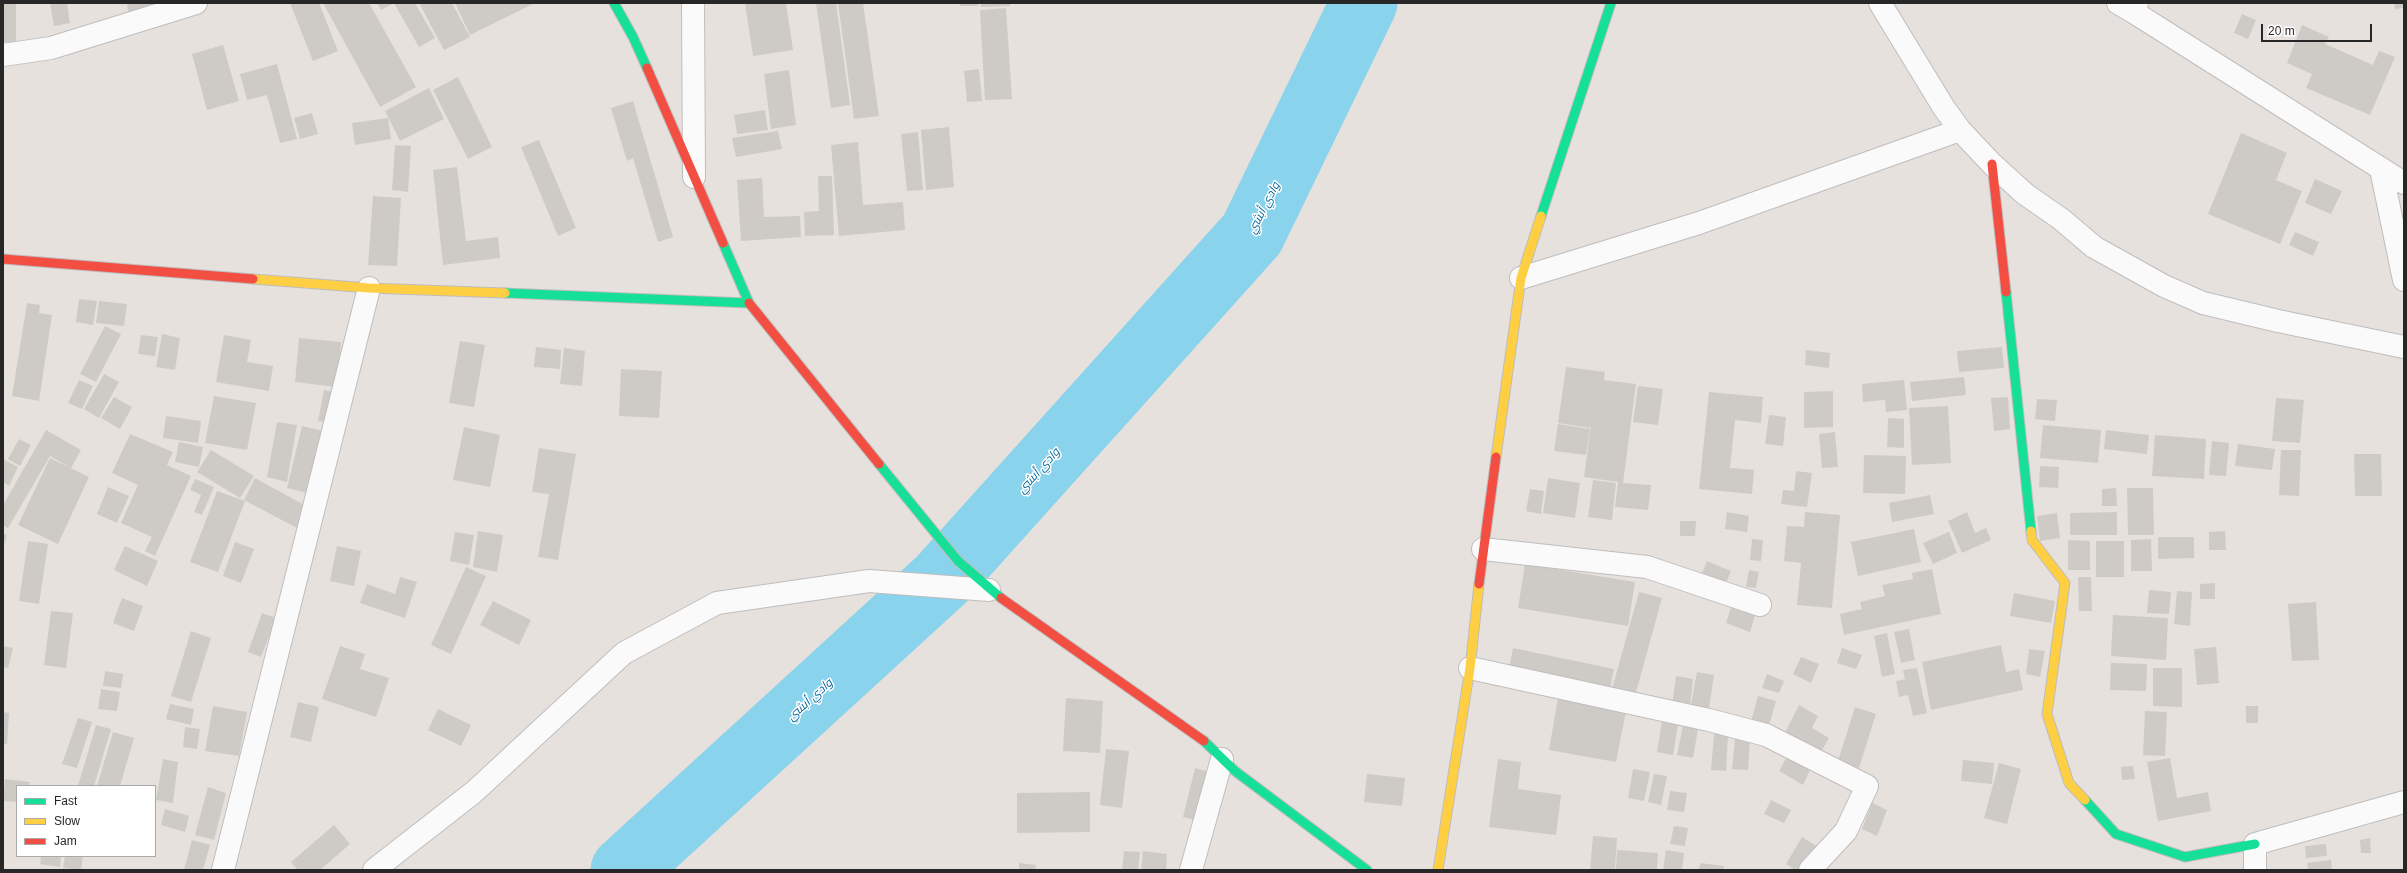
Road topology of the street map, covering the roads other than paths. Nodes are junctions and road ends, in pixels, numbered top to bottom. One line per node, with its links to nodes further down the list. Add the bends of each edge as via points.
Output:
1 (196, 3): 7 (street, via 51,48)
2 (614, 3): 11 (street, via 633,36)
3 (693, 3): 11 (street)
4 (1611, 3): 14 (street)
5 (1880, 3): 8 (street)
6 (2130, 6): 10 (street)
7 (3, 55)
8 (1960, 130): 9 (street); 14 (street, via 1699,223)
9 (1992, 164): 18 (street, via 2025,194 2061,219 2094,248 2164,286 2203,303); 25 (street, via 2032,540 2065,583 2047,714 2069,783 2116,834 2185,857)
10 (2381, 169): 12 (street); 15 (street)
11 (694, 177): 17 (street)
12 (2404, 184)
13 (3, 259): 16 (street)
14 (1521, 278): 19 (street)
15 (2404, 280)
16 (369, 288): 17 (street); 26 (street)
17 (749, 303): 20 (street, via 958,561)
18 (2404, 347)
19 (1483, 549): 21 (street, via 1647,567); 22 (street)
20 (988, 590): 23 (street, via 1204,741); 27 (street, via 869,581 717,603 624,653 474,792)
21 (1760, 605)
22 (1470, 668): 30 (street); 31 (street, via 1766,735 1867,786 1846,831)
23 (1222, 759): 28 (street); 29 (street)
24 (2404, 802): 25 (street)
25 (2255, 844): 32 (street)
26 (223, 870)
27 (374, 870)
28 (1191, 870)
29 (1367, 870)
30 (1438, 870)
31 (1810, 870)
32 (2254, 870)

